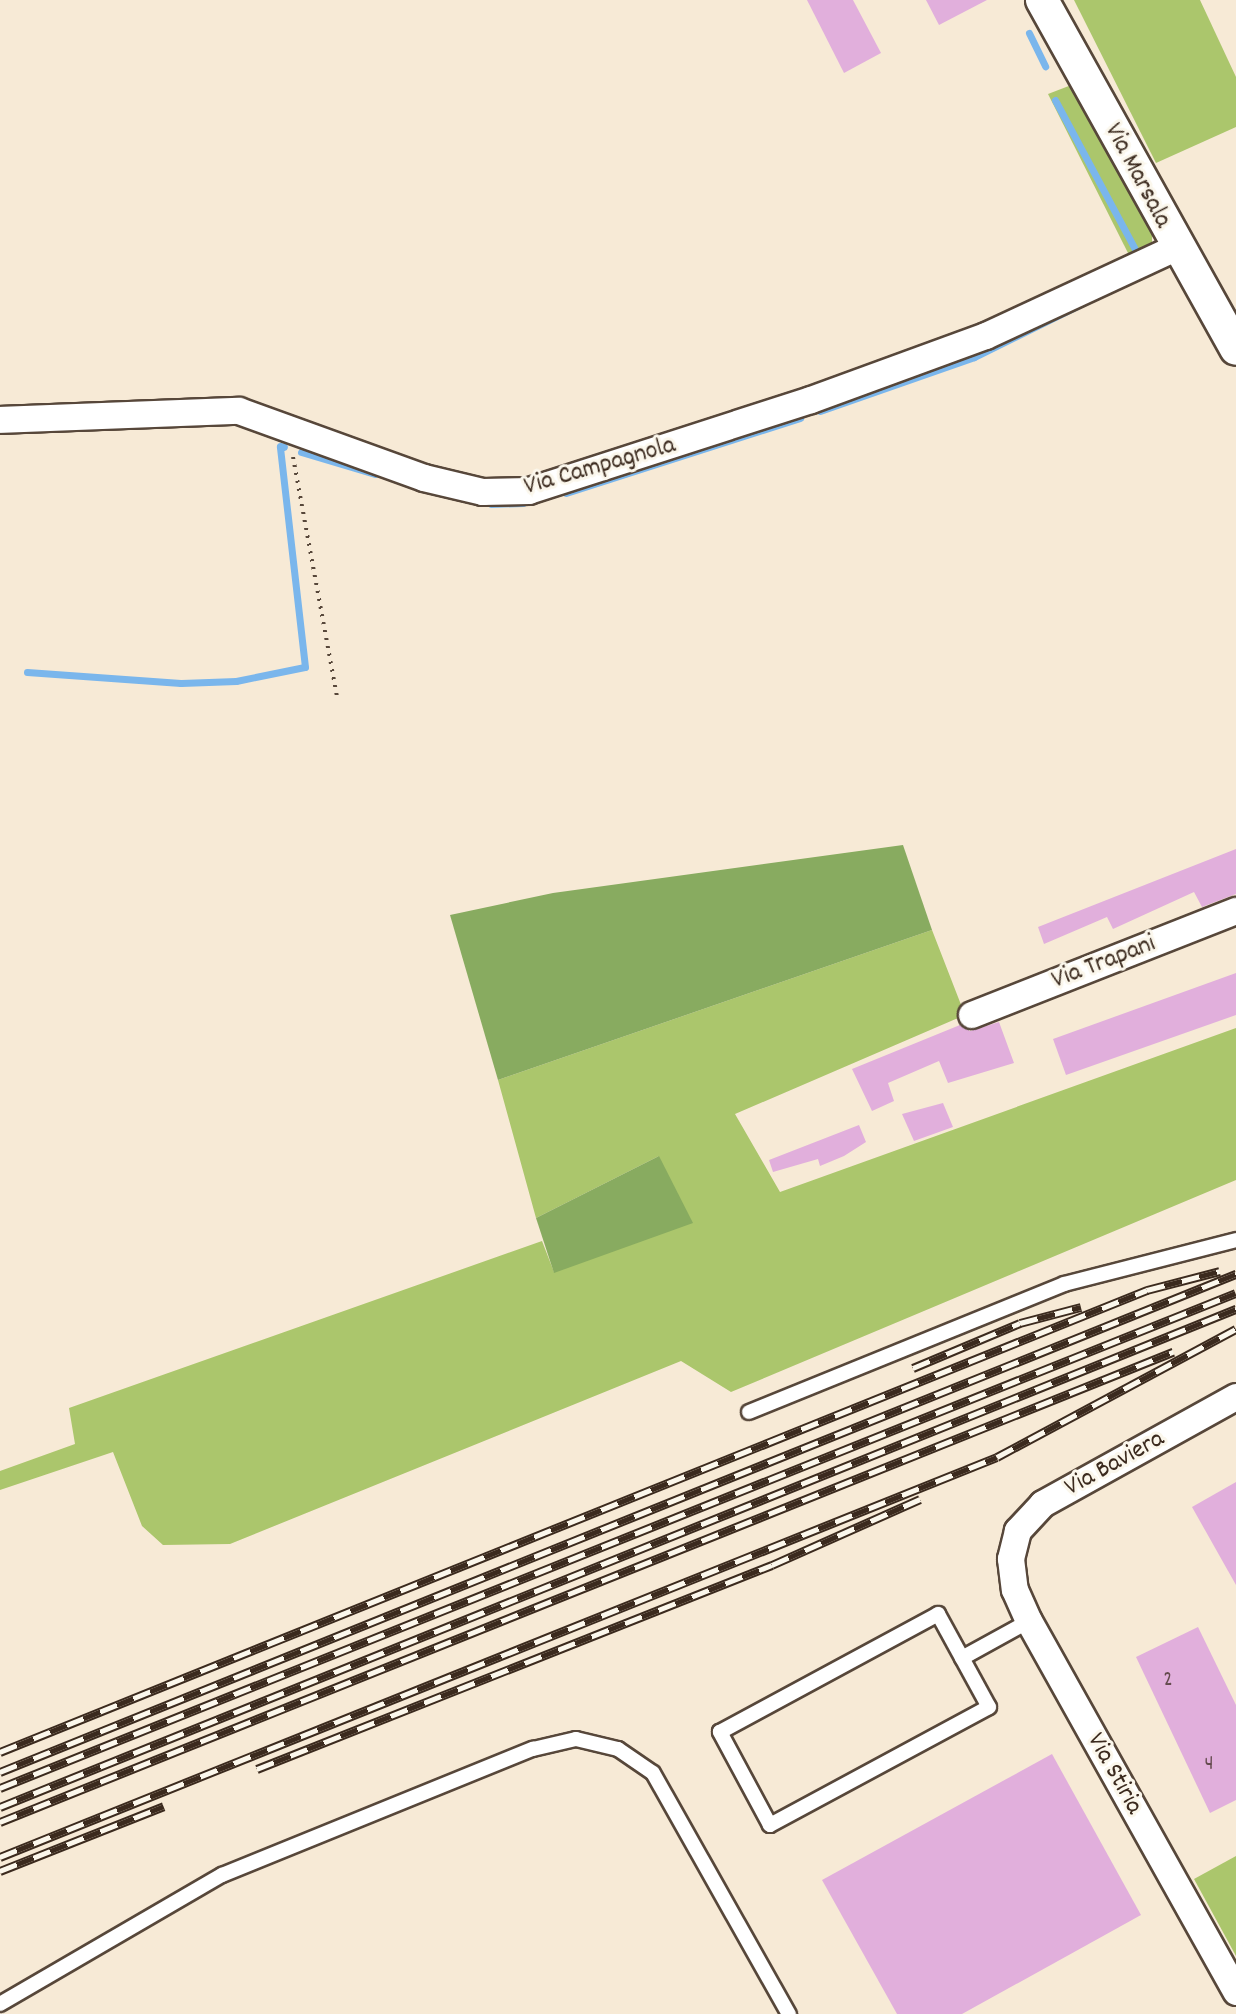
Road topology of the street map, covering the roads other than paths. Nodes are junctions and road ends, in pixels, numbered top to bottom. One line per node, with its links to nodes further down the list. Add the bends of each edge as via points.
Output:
1 (1042, 0): 2 (street, Via Marsala)
2 (1176, 248): 3 (street, Via Marsala); 4 (street, Via Campagnola, via 986,336 796,405 529,491 483,492 424,478 258,416 221,409)
3 (1236, 349)
4 (0, 420)
5 (1236, 911): 6 (street, Via Trapani)
6 (972, 1015)
7 (1236, 1240): 9 (lane, via 1064,1284)
8 (1236, 1397): 10 (street, Via Baviera, via 1043,1504 1024,1523)
9 (749, 1412)
10 (1012, 1549): 11 (street, Via Stiria, via 1015,1590)
11 (1029, 1621): 12 (lane); 13 (street, Via Stiria)
12 (962, 1658): 12 (lane, via 938,1614 720,1732 770,1825 989,1707)
13 (1236, 1992)
14 (0, 2004): 15 (lane, via 222,1875 533,1749 576,1739 618,1749 653,1773)
15 (789, 2014)

